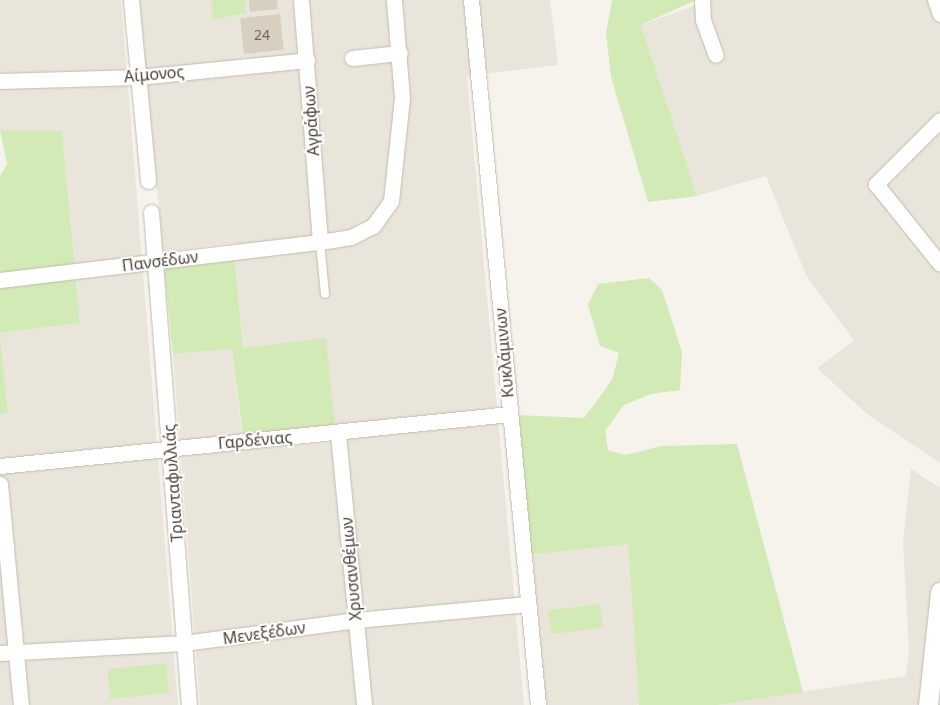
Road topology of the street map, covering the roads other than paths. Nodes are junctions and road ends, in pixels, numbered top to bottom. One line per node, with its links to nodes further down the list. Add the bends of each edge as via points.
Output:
1 (131, 0): 12 (street)
2 (300, 0): 11 (street, Αγράφων)
3 (394, 0): 8 (street, Πανσέδων)
4 (471, 0): 22 (street, Κυκλάμινων)
5 (702, 0): 9 (street, via 703,20)
6 (935, 0): 7 (street)
7 (940, 14)
8 (400, 53): 10 (street); 17 (street, Πανσέδων, via 402,98 391,201 373,226 351,237)
9 (716, 55)
10 (352, 58)
11 (306, 60): 12 (street, Αίμονος); 17 (street, Αγράφων)
12 (138, 77): 13 (street, Αίμονος); 15 (street)
13 (0, 81)
14 (940, 120): 19 (street, via 876,184)
15 (148, 181)
16 (151, 212): 18 (street, Τριανταφυλλιάς)
17 (320, 242): 18 (street, Πανσέδων); 21 (lane)
18 (155, 262): 20 (street, Πανσέδων); 24 (street, Τριανταφυλλιάς)
19 (940, 264)
20 (0, 280)
21 (325, 294)
22 (510, 414): 23 (street, Γαρδένιας); 28 (street, Κυκλάμινων)
23 (338, 434): 24 (street, Γαρδένιας); 29 (street, Χρυσανθέμων)
24 (171, 447): 25 (street, Γαρδένιας); 30 (street, Τριανταφυλλιάς)
25 (0, 466)
26 (0, 484): 31 (street)
27 (940, 592): 33 (street)
28 (528, 604): 29 (street, Μενεξέδων); 37 (street, Κυκλάμινων)
29 (356, 620): 30 (street, Μενεξέδων); 36 (street, Χρυσανθέμων)
30 (184, 643): 31 (street, Μενεξέδων); 35 (street, Τριανταφυλλιάς)
31 (16, 652): 32 (street, Μενεξέδων); 34 (street)
32 (0, 653)
33 (930, 702)
34 (21, 705)
35 (189, 705)
36 (364, 705)
37 (538, 705)

